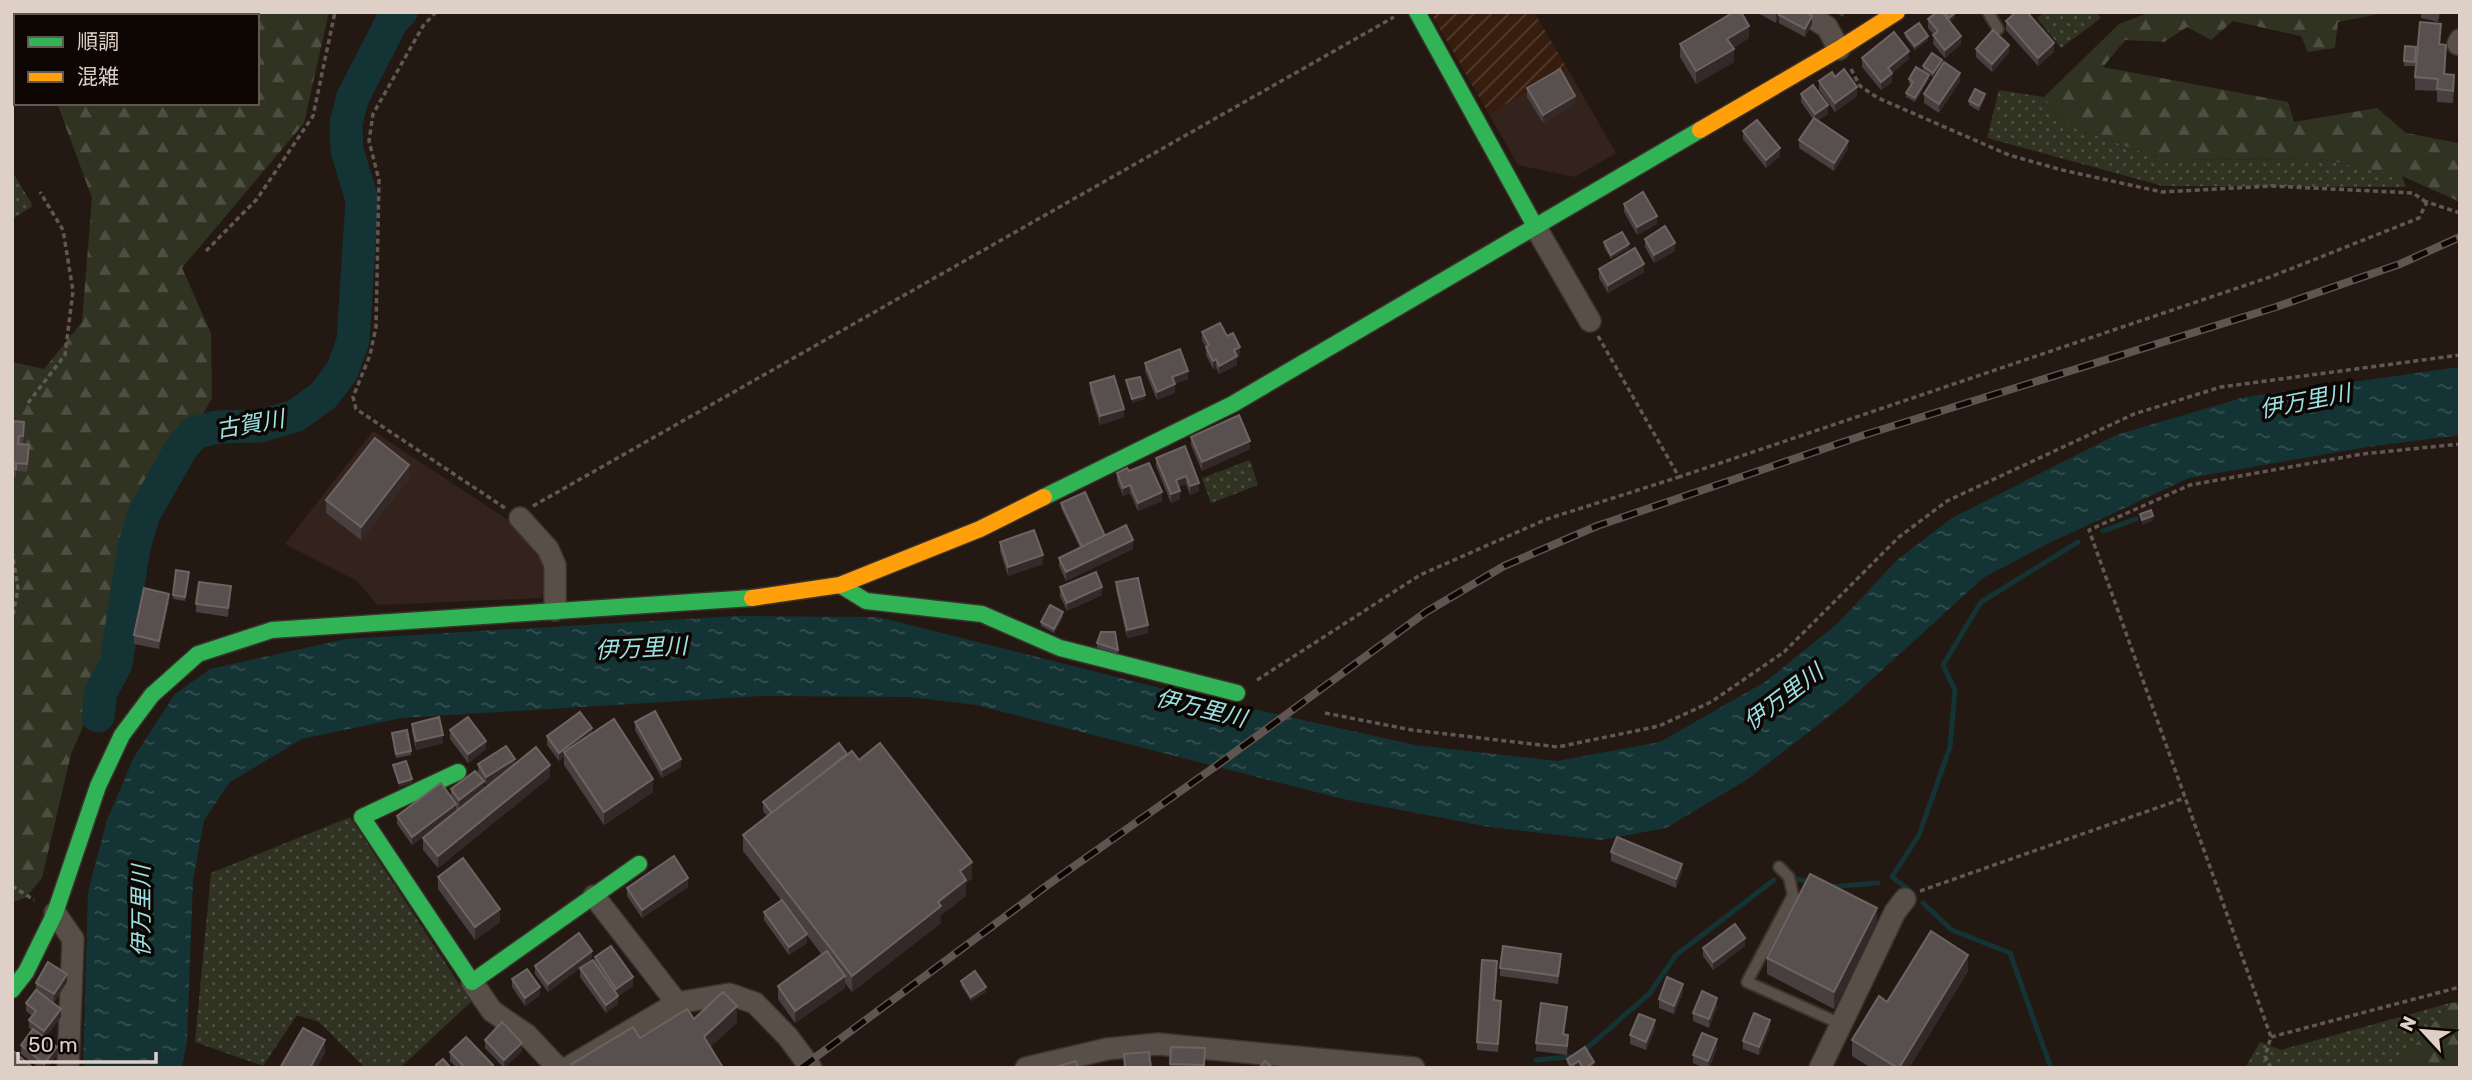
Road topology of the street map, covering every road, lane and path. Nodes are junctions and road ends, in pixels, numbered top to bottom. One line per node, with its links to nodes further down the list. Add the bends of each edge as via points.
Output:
1 (335, 12): 14 (path, via 313,116 257,200)
2 (436, 12): 20 (path, via 423,26 373,114 369,141 379,180 376,327 353,397 356,409)
3 (1402, 12): 20 (path, via 538,501)
4 (1418, 12): 13 (street)
5 (1803, 12): 9 (street, via 1827,27)
6 (1896, 12): 9 (street)
7 (1988, 12): 8 (lane)
8 (1998, 29)
9 (1839, 49): 11 (path, via 1860,86 1878,98 2009,155 2062,170 2162,192 2272,187 2413,193); 13 (street)
10 (40, 191): 17 (path, via 64,230 73,291 65,355)
11 (2427, 202): 12 (path); 19 (path, via 2419,218 2270,277)
12 (2460, 213)
13 (1535, 226): 15 (street); 22 (street, via 1233,404 980,529)
14 (206, 251)
15 (1590, 321): 19 (path)
16 (2460, 355): 26 (path, via 2221,387 2134,414 1947,501 1899,537 1784,652 1711,702 1659,726 1558,747 1412,730)
17 (28, 403)
18 (2460, 444): 28 (path, via 2362,454 2190,485 2089,530)
19 (1679, 477): 25 (path, via 1547,519 1420,575)
20 (520, 518): 23 (street, via 548,549 555,565)
21 (12, 551): 24 (path, via 18,589)
22 (840, 584): 23 (street, via 741,600); 25 (street, via 866,601 982,614 1060,648)
23 (555, 610): 33 (street, via 272,630 198,654 152,695 122,735 98,786)
24 (12, 620)
25 (1237, 692)
26 (1325, 713)
27 (458, 772): 34 (street, via 362,817)
28 (2185, 798): 32 (path); 39 (path)
29 (639, 864): 31 (street)
30 (1779, 867): 38 (lane, via 1789,877 1793,895 1747,982)
31 (594, 896): 34 (street); 37 (street)
32 (1905, 899): 38 (street)
33 (55, 913): 36 (street); 41 (street, via 73,939)
34 (472, 982): 42 (street, via 492,1011 527,1035)
35 (2460, 986): 39 (path)
36 (12, 990)
37 (677, 1003): 43 (street); 44 (street, via 729,994 755,1003)
38 (1840, 1024): 47 (street)
39 (2271, 1037): 48 (path, via 2265,1056)
40 (1240, 1060): 45 (street, via 1158,1044 1107,1049); 46 (street)
41 (68, 1068)
42 (558, 1068)
43 (567, 1068)
44 (811, 1068)
45 (1026, 1068)
46 (1415, 1068)
47 (1820, 1068)
48 (2271, 1068)

